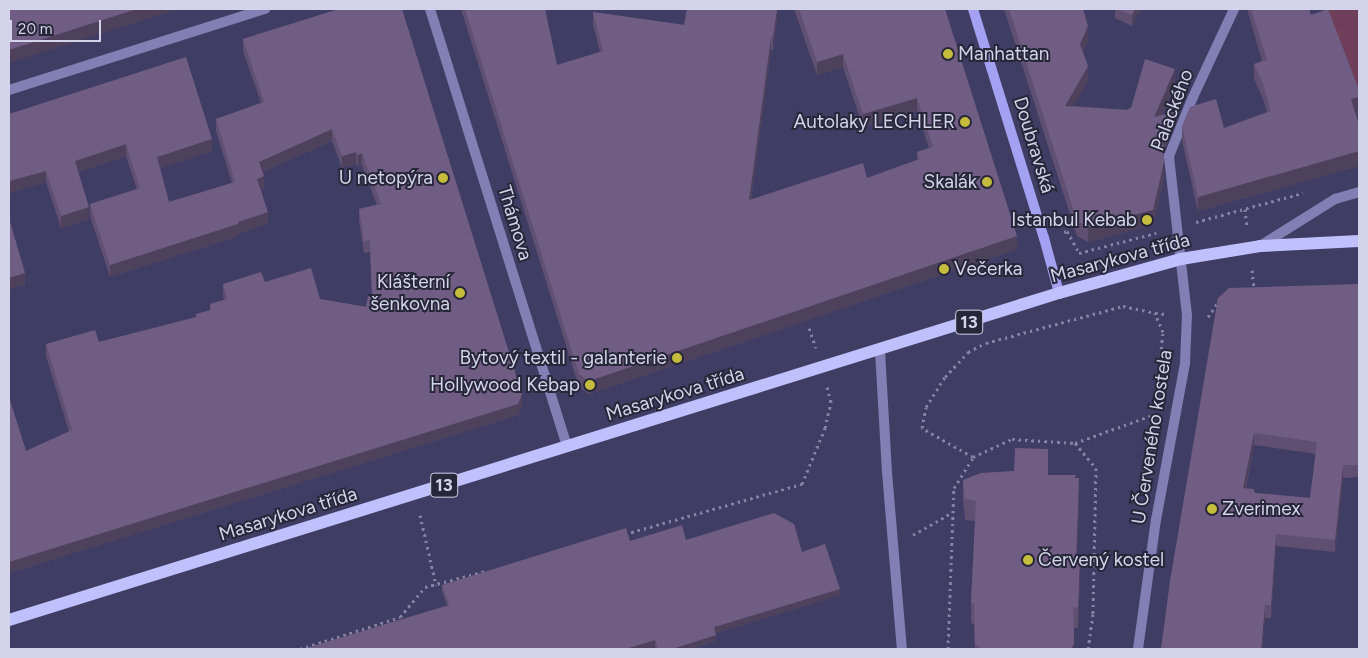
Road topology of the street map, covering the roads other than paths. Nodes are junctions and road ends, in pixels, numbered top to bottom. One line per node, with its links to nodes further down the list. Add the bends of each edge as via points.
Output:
1 (265, 9): 5 (street)
2 (430, 9): 12 (street, Thámova)
3 (973, 9): 10 (street, Doubravská)
4 (1234, 9): 9 (street, Palackého, via 1169,156)
5 (9, 90)
6 (1359, 192): 8 (street, via 1335,199)
7 (1359, 241): 8 (main road, Masarykova třída / 13)
8 (1260, 246): 9 (main road, Masarykova třída / 13)
9 (1181, 260): 10 (main road, Masarykova třída / 13); 15 (street, U Červeného kostela, via 1186,315 1185,363 1156,520)
10 (1059, 293): 11 (main road, Masarykova třída / 13)
11 (880, 351): 12 (main road, Masarykova třída / 13); 14 (street)
12 (567, 447): 13 (main road, Masarykova třída / 13)
13 (9, 620)
14 (902, 649)
15 (1138, 649)

